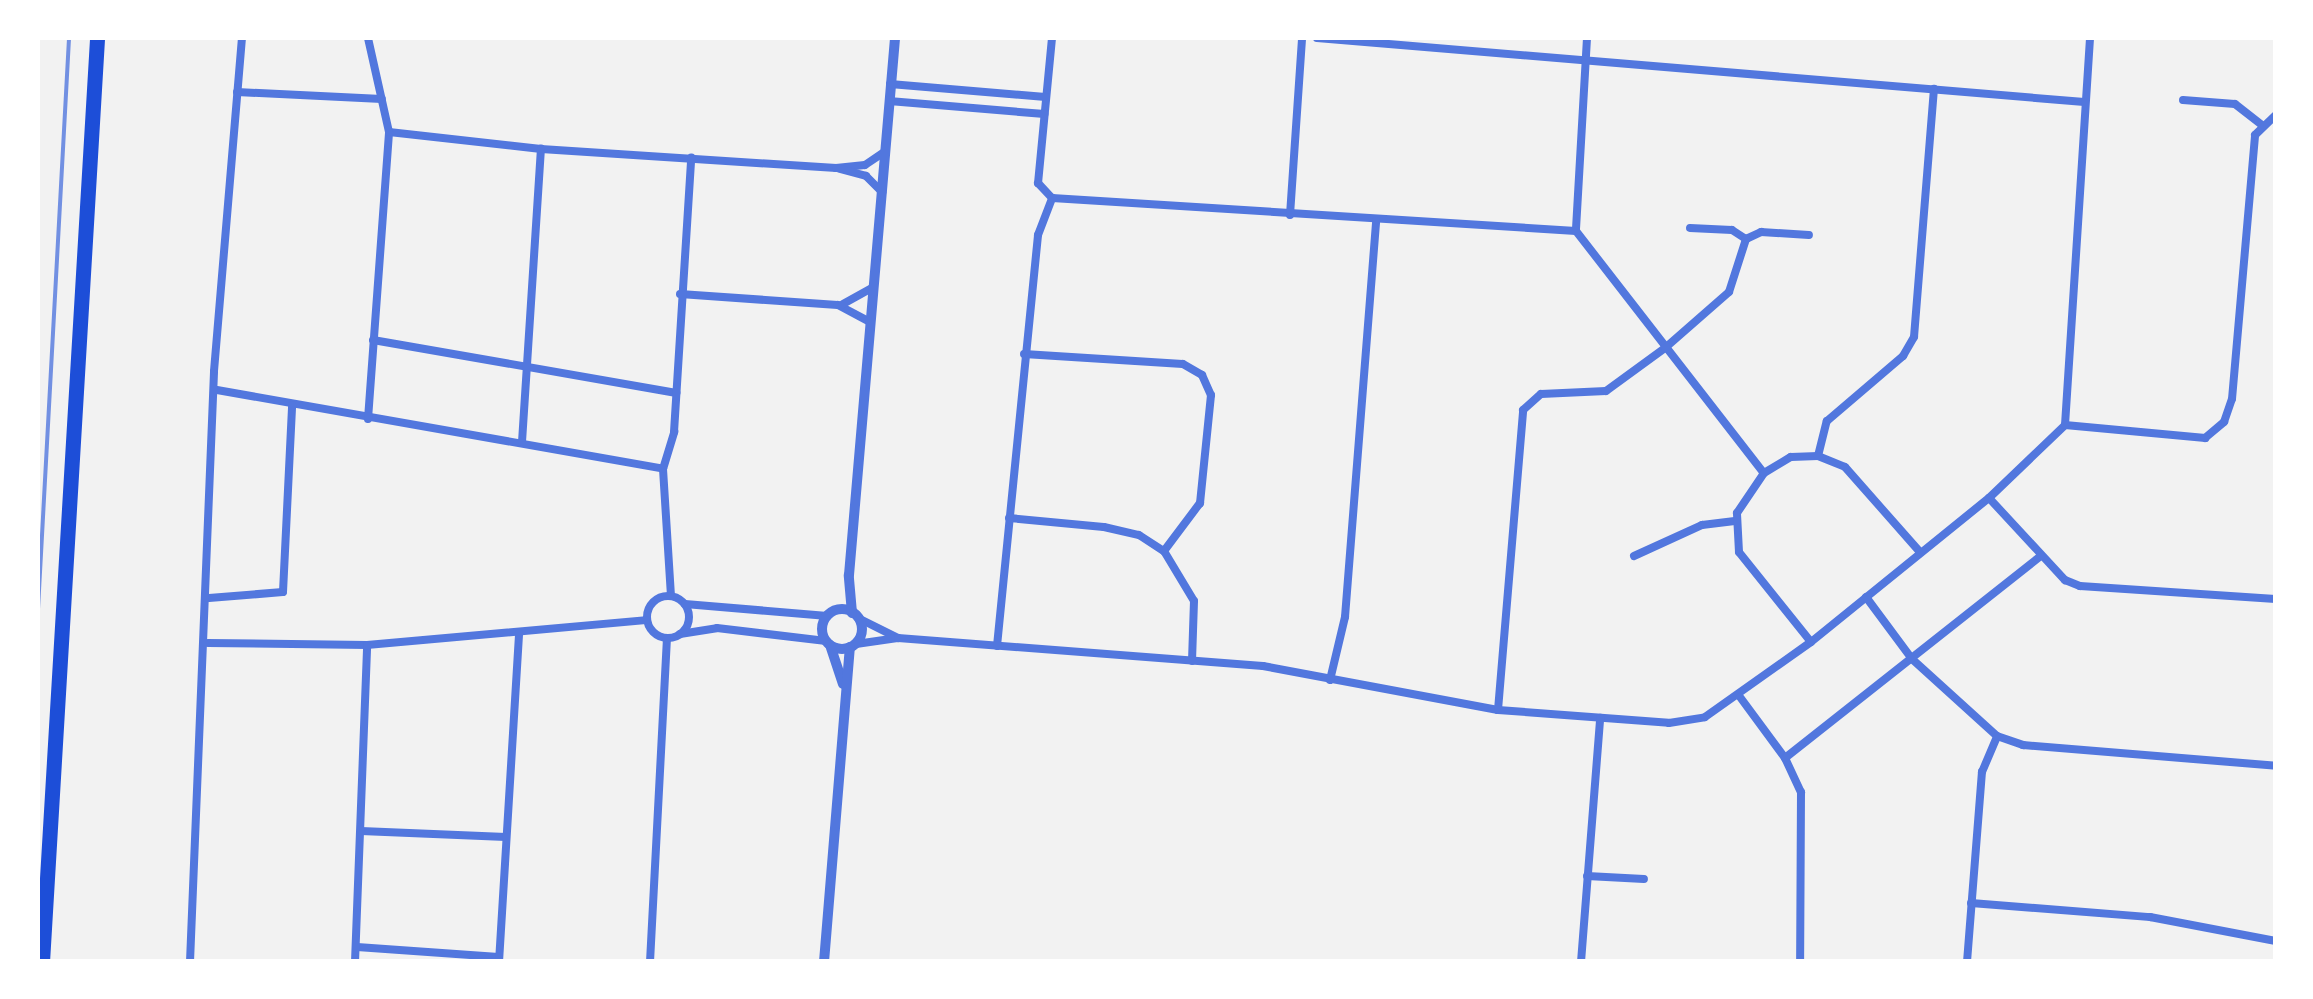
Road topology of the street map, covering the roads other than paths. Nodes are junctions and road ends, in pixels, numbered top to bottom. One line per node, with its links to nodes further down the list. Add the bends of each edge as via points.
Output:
1 (97, 38): 96 (highway)
2 (242, 38): 13 (street)
3 (368, 38): 15 (street)
4 (895, 38): 11 (street)
5 (1052, 38): 14 (street)
6 (1302, 38): 29 (street)
7 (1317, 38): 10 (street)
8 (1588, 38): 10 (street)
9 (2090, 38): 18 (street)
10 (1586, 60): 12 (street); 32 (street)
11 (890, 84): 14 (street); 16 (street)
12 (1934, 90): 18 (street); 49 (street, via 1914,337 1904,356 1827,421)
13 (238, 92): 15 (street); 43 (street)
14 (1045, 97): 19 (street)
15 (382, 99): 22 (street)
16 (888, 100): 19 (street); 24 (street)
17 (2183, 100): 21 (street, via 2234,104)
18 (2084, 102): 47 (street)
19 (1044, 114): 28 (street, via 1038,183)
20 (2276, 115): 21 (street)
21 (2264, 126): 47 (street, via 2255,134 2232,399 2224,422 2205,438)
22 (389, 132): 23 (street); 39 (street)
23 (540, 149): 25 (street); 42 (street)
24 (884, 152): 26 (street, via 866,164); 27 (street)
25 (691, 158): 26 (street); 36 (street)
26 (836, 168): 27 (street, via 866,176)
27 (882, 192): 35 (street)
28 (1052, 198): 29 (street); 41 (street, via 1038,235)
29 (1290, 216): 30 (street)
30 (1376, 221): 32 (street); 80 (street, via 1345,617)
31 (1690, 228): 34 (street, via 1732,230)
32 (1576, 231): 40 (street)
33 (1809, 235): 34 (street, via 1761,232)
34 (1746, 239): 40 (street, via 1729,292)
35 (876, 285): 37 (street); 38 (street)
36 (680, 294): 37 (street); 44 (street)
37 (838, 304): 38 (street, via 860,312)
38 (873, 328): 59 (street)
39 (373, 340): 42 (street); 46 (street)
40 (1665, 348): 51 (street); 83 (street, via 1606,391 1541,394 1522,410)
41 (1024, 354): 53 (street); 55 (street, via 1184,364 1202,375 1211,395 1200,503)
42 (527, 366): 44 (street); 48 (street)
43 (216, 390): 45 (street); 62 (street)
44 (676, 393): 50 (street)
45 (292, 404): 46 (street); 62 (street, via 283,592)
46 (368, 419): 48 (street)
47 (2065, 426): 52 (street)
48 (522, 442): 50 (street)
49 (1818, 456): 51 (street, via 1791,458); 56 (street, via 1845,467 1873,492)
50 (664, 468): 60 (street)
51 (1764, 473): 54 (street)
52 (1989, 498): 56 (street); 58 (street)
53 (1009, 518): 55 (street, via 1140,534); 77 (street)
54 (1738, 521): 57 (street, via 1702,525); 72 (street, via 1739,552)
55 (1164, 551): 79 (street, via 1194,601)
56 (1920, 552): 61 (street)
57 (1634, 556)
58 (2041, 556): 63 (street, via 2080,586); 78 (street)
59 (849, 575): 65 (street); 66 (street)
60 (671, 595): 64 (street); 67 (street, via 652,602)
61 (1866, 596): 72 (street); 78 (street)
62 (209, 598): 73 (street)
63 (2276, 599)
64 (685, 604): 65 (street); 69 (street, via 688,623)
65 (832, 613): 66 (street); 74 (street)
66 (855, 615): 71 (street); 76 (street)
67 (646, 620): 68 (street); 70 (street)
68 (519, 634): 75 (street); 89 (street)
69 (680, 634): 70 (street); 74 (street, via 716,628)
70 (667, 638): 99 (street)
71 (898, 638): 76 (street); 77 (street)
72 (1810, 642): 82 (street)
73 (208, 643): 75 (street); 97 (street)
74 (828, 643): 76 (street); 81 (street)
75 (367, 645): 88 (street)
76 (853, 646): 81 (street)
77 (997, 646): 79 (street)
78 (1912, 660): 85 (street); 86 (street)
79 (1192, 661): 80 (street)
80 (1330, 680): 83 (street)
81 (843, 685): 100 (street)
82 (1740, 697): 84 (street, via 1706,717 1669,723); 86 (street)
83 (1498, 710): 84 (street)
84 (1600, 718): 90 (street)
85 (1996, 736): 87 (street, via 2022,744); 92 (street, via 1982,772)
86 (1785, 758): 102 (street, via 1800,792)
87 (2276, 766)
88 (361, 831): 89 (street); 94 (street)
89 (506, 837): 95 (street)
90 (1587, 876): 91 (street); 101 (street)
91 (1644, 879)
92 (1972, 904): 93 (street, via 2150,917); 103 (street)
93 (2276, 941)
94 (357, 947): 95 (street); 98 (street)
95 (499, 959)
96 (42, 962)
97 (190, 962)
98 (355, 962)
99 (650, 962)
100 (824, 962)
101 (1581, 962)
102 (1800, 962)
103 (1967, 962)

